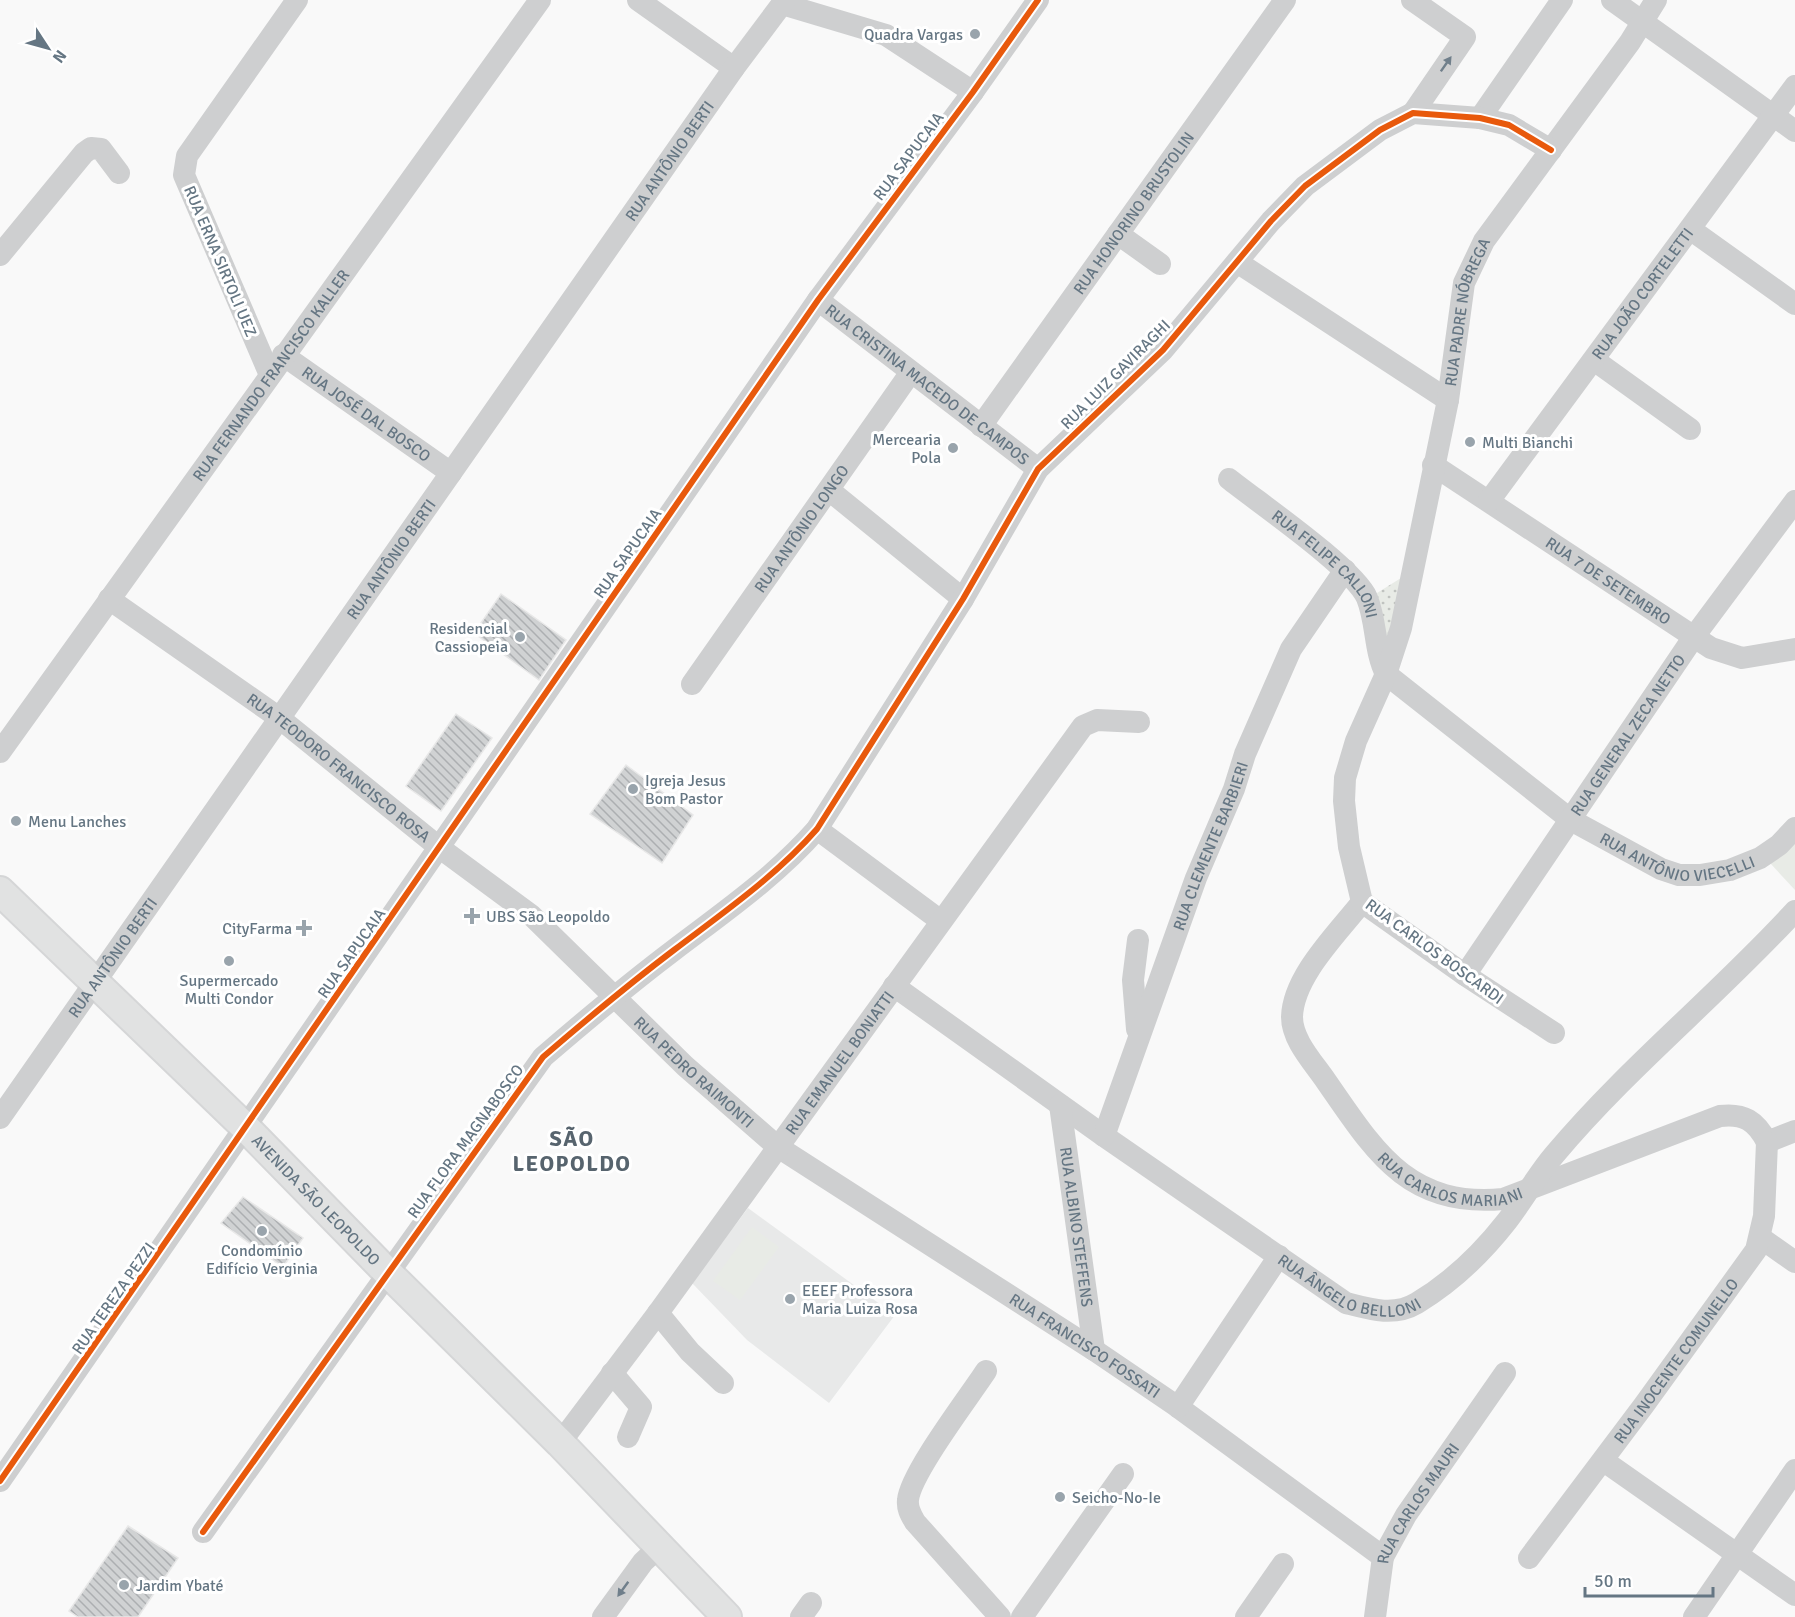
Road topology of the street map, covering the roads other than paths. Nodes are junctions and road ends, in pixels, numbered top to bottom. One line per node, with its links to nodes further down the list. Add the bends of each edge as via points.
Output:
1 (297, 0): 31 (street, RUA ERNA SIRTOLI UEZ, via 187,156 184,166 184,175)
2 (540, 0): 28 (street, RUA FERNANDO FRANCISCO KALLER)
3 (638, 0): 12 (street)
4 (1038, 0): 14 (street, RUA SAPUCAIA)
5 (1285, 0): 22 (street, RUA HONORINO BRUSTOLIN)
6 (1412, 0): 15 (street, one-way to 6, via 1465,37)
7 (1562, 0): 17 (street)
8 (1612, 0): 11 (street)
9 (1656, 0): 11 (street, RUA PADRE NÓBREGA)
10 (783, 2): 12 (street, RUA ANTÔNIO BERTI); 14 (street, via 886,35)
11 (1640, 22): 16 (street); 19 (street, RUA PADRE NÓBREGA, via 1630,42)
12 (734, 68): 37 (street, RUA ANTÔNIO BERTI)
13 (1795, 86): 16 (street, RUA JOÃO CORTELETTI)
14 (973, 92): 26 (street, RUA SAPUCAIA)
15 (1413, 113): 17 (street); 24 (street, RUA LUIZ GAVIRAGHI, via 1380,130 1305,186)
16 (1773, 116): 18 (street); 21 (street, RUA JOÃO CORTELETTI)
17 (1480, 118): 19 (street, via 1509,125)
18 (1795, 131)
19 (1551, 150): 32 (street, RUA PADRE NÓBREGA, via 1484,241 1464,283)
20 (119, 173): 23 (street, via 101,149 91,148)
21 (1690, 229): 27 (street); 29 (street, RUA JOÃO CORTELETTI)
22 (1118, 234): 25 (street); 33 (street, RUA HONORINO BRUSTOLIN)
23 (0, 255)
24 (1237, 262): 32 (street); 36 (street, RUA LUIZ GAVIRAGHI, via 1149,365)
25 (1160, 264)
26 (818, 300): 30 (street, RUA CRISTINA MACEDO DE CAMPOS); 55 (street, RUA SAPUCAIA)
27 (1795, 304)
28 (283, 355): 31 (street, RUA FERNANDO FRANCISCO KALLER); 37 (street, RUA JOSÉ DAL BOSCO)
29 (1594, 360): 34 (street); 40 (street, RUA JOÃO CORTELETTI)
30 (910, 372): 33 (street, RUA CRISTINA MACEDO DE CAMPOS); 39 (street, RUA ANTÔNIO LONGO)
31 (270, 375): 43 (street, RUA FERNANDO FRANCISCO KALLER)
32 (1448, 400): 35 (street, RUA PADRE NÓBREGA)
33 (981, 426): 36 (street, RUA CRISTINA MACEDO DE CAMPOS)
34 (1690, 429)
35 (1433, 465): 40 (street, RUA 7 DE SETEMBRO); 47 (street, RUA PADRE NÓBREGA, via 1401,628)
36 (1038, 469): 44 (street, RUA LUIZ GAVIRAGHI)
37 (451, 473): 49 (street, RUA ANTÔNIO BERTI)
38 (1229, 479): 42 (street, RUA FELIPE CALLONI)
39 (828, 490): 44 (street); 48 (street, RUA ANTÔNIO LONGO)
40 (1489, 501): 45 (street, RUA 7 DE SETEMBRO)
41 (1795, 501): 45 (street, RUA GENERAL ZECA NETTO)
42 (1345, 570): 47 (street, RUA FELIPE CALLONI, via 1366,597); 66 (street, RUA CLEMENTE BARBIERI, via 1292,649 1249,743)
43 (109, 599): 49 (street, RUA TEODORO FRANCISCO ROSA); 51 (street, RUA FERNANDO FRANCISCO KALLER)
44 (963, 599): 54 (street, RUA LUIZ GAVIRAGHI)
45 (1693, 638): 46 (street, RUA 7 DE SETEMBRO, via 1723,654 1742,658); 52 (street, RUA GENERAL ZECA NETTO)
46 (1795, 649)
47 (1386, 674): 52 (street, RUA ANTÔNIO VIECELLI); 57 (street, RUA CARLOS BOSCARDI, via 1356,741 1345,778 1349,847)
48 (692, 684)
49 (278, 717): 55 (street, RUA TEODORO FRANCISCO ROSA); 62 (street, RUA ANTÔNIO BERTI)
50 (1139, 722): 59 (street, RUA EMANUEL BONIATTI, via 1097,720 1083,726)
51 (0, 752)
52 (1571, 820): 53 (street, RUA ANTÔNIO VIECELLI, via 1646,862 1679,875 1730,870 1760,858); 61 (street, RUA GENERAL ZECA NETTO)
53 (1795, 828)
54 (817, 829): 59 (street); 64 (street, RUA FLORA MAGNABOSCO, via 795,854 745,896)
55 (440, 848): 64 (street, RUA TEODORO FRANCISCO ROSA, via 531,915); 69 (street, RUA SAPUCAIA)
56 (0, 891): 62 (main road, AVENIDA SÃO LEOPOLDO)
57 (1362, 902): 61 (street, RUA CARLOS BOSCARDI); 74 (street, RUA CARLOS MARIANI, via 1300,983 1292,1017 1304,1050 1369,1143 1401,1175 1423,1188 1485,1201)
58 (1795, 911): 74 (street, RUA ÂNGELO BELLONI, via 1616,1089 1555,1154)
59 (940, 921): 63 (street, RUA EMANUEL BONIATTI)
60 (1138, 940): 66 (street, via 1133,980)
61 (1465, 975): 65 (street, RUA CARLOS BOSCARDI)
62 (95, 982): 68 (street, RUA ANTÔNIO BERTI); 69 (main road, AVENIDA SÃO LEOPOLDO)
63 (894, 986): 67 (street, RUA ÂNGELO BELLONI); 73 (street, RUA EMANUEL BONIATTI)
64 (613, 996): 73 (street, RUA PEDRO RAIMONTI); 78 (street, RUA FLORA MAGNABOSCO, via 543,1057)
65 (1554, 1033)
66 (1137, 1040): 71 (street, RUA CLEMENTE BARBIERI)
67 (1060, 1105): 71 (street, RUA ÂNGELO BELLONI); 80 (street, RUA ALBINO STEFFENS)
68 (0, 1118)
69 (246, 1128): 78 (main road, AVENIDA SÃO LEOPOLDO); 91 (street, RUA TEREZA PEZZI)
70 (1795, 1131): 72 (street)
71 (1104, 1136): 76 (street, RUA ÂNGELO BELLONI)
72 (1767, 1142): 74 (street, RUA CARLOS MARIANI, via 1746,1117 1720,1116); 75 (street, RUA INOCENTE COMUNELLO)
73 (778, 1148): 79 (street, RUA EMANUEL BONIATTI); 80 (street, RUA FRANCISCO FOSSATI)
74 (1529, 1190): 76 (street, RUA ÂNGELO BELLONI, via 1470,1262 1447,1283 1399,1310 1379,1311 1346,1303)
75 (1761, 1238): 77 (street); 96 (street, RUA INOCENTE COMUNELLO, via 1644,1405)
76 (1279, 1256): 85 (street)
77 (1795, 1262)
78 (387, 1272): 87 (main road, AVENIDA SÃO LEOPOLDO); 92 (street, RUA FLORA MAGNABOSCO)
79 (658, 1313): 82 (street, RUA EMANUEL BONIATTI); 84 (street, via 690,1352)
80 (1094, 1350): 85 (street, RUA FRANCISCO FOSSATI)
81 (986, 1371): 101 (street, via 923,1464 908,1498 915,1522)
82 (612, 1373): 86 (street, via 641,1407); 87 (street, RUA EMANUEL BONIATTI)
83 (1505, 1373): 95 (street, RUA CARLOS MAURI, via 1406,1515)
84 (723, 1383)
85 (1178, 1407): 95 (street, RUA FRANCISCO FOSSATI)
86 (628, 1437)
87 (560, 1443): 93 (main road, AVENIDA SÃO LEOPOLDO)
88 (1611, 1466): 94 (street)
89 (1795, 1470): 94 (street)
90 (1123, 1474): 102 (street)
91 (0, 1481)
92 (203, 1532)
93 (658, 1547): 99 (street, one-way to 99); 100 (main road, AVENIDA SÃO LEOPOLDO)
94 (1737, 1554): 98 (street); 105 (street)
95 (1383, 1557): 104 (street, RUA CARLOS MAURI)
96 (1529, 1558)
97 (1283, 1564): 103 (street)
98 (1795, 1595)
99 (603, 1617)
100 (728, 1617)
101 (1000, 1617)
102 (1023, 1617)
103 (1246, 1617)
104 (1375, 1617)
105 (1694, 1617)

